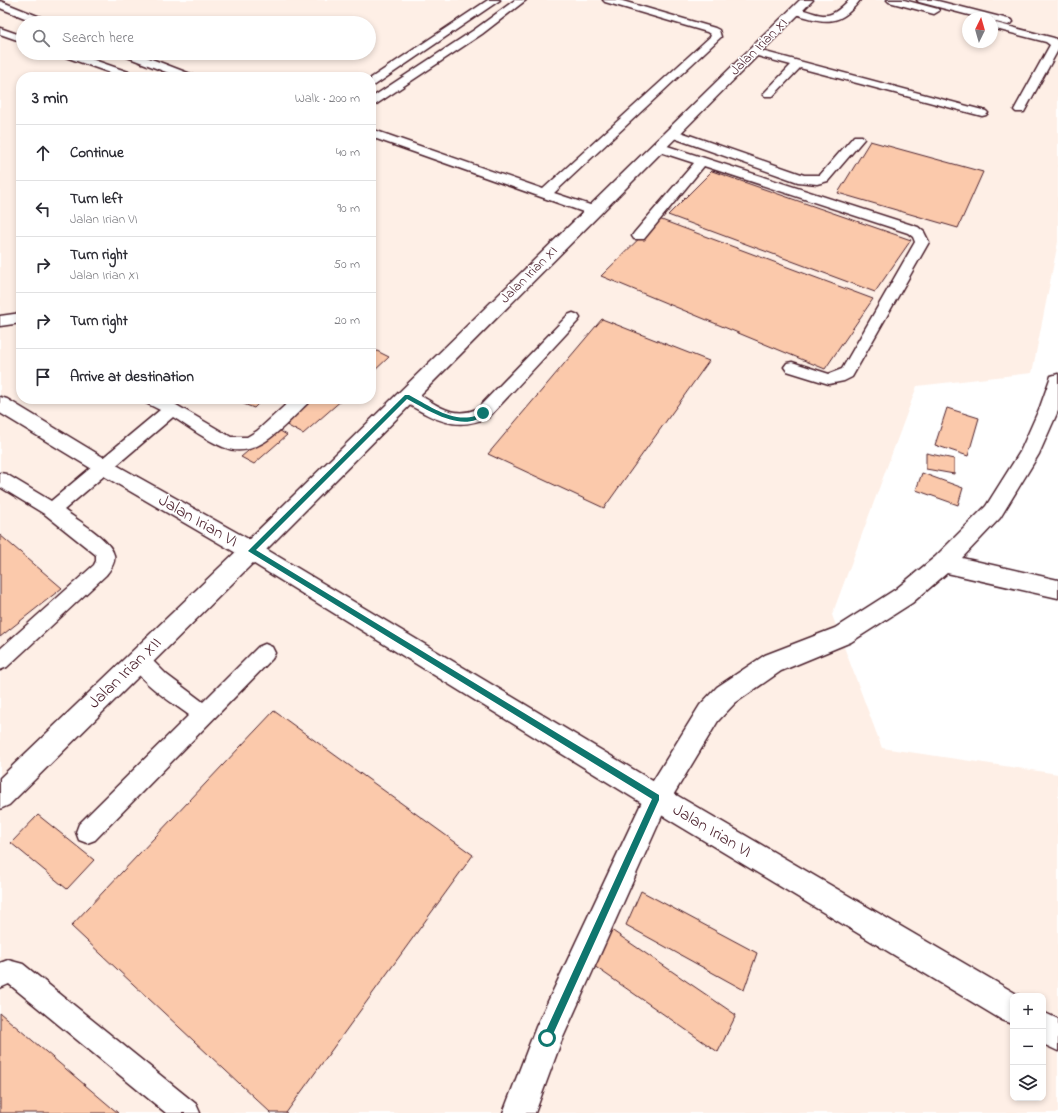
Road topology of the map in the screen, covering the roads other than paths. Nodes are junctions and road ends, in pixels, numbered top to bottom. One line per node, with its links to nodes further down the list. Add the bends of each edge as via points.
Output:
1 (495, 0): 21 (lane)
2 (521, 0): 23 (lane, via 478,32)
3 (608, 0): 31 (lane, via 711,30 715,32 716,37)
4 (855, 0): 8 (lane, via 842,14 830,20)
5 (892, 0): 10 (lane)
6 (922, 0): 13 (lane, via 1044,31)
7 (0, 4): 9 (lane)
8 (801, 6): 15 (street, Jalan Irian XI)
9 (29, 16)
10 (962, 18)
11 (998, 27): 24 (lane, via 1050,40 1056,44)
12 (0, 31): 14 (lane)
13 (1058, 32)
14 (16, 37)
15 (754, 52): 18 (lane); 26 (street, Jalan Irian XI)
16 (84, 60): 19 (lane)
17 (144, 60): 20 (lane)
18 (798, 63): 22 (lane); 25 (lane)
19 (119, 72)
20 (176, 72)
21 (376, 80)
22 (769, 94)
23 (376, 100)
24 (1020, 110)
25 (982, 113)
26 (672, 133): 28 (lane, via 810,180 824,178); 29 (street, Jalan Irian XI)
27 (376, 135): 31 (lane)
28 (858, 138)
29 (658, 147): 30 (lane); 32 (street, Jalan Irian XI)
30 (701, 162): 33 (lane); 37 (lane, via 913,230 919,235 922,242 847,373 829,379)
31 (546, 193): 32 (lane)
32 (594, 211): 39 (street, Jalan Irian XI)
33 (639, 236)
34 (573, 318): 39 (lane, via 483,413 475,418 455,420)
35 (16, 319): 36 (lane)
36 (0, 321)
37 (792, 367)
38 (1058, 381): 48 (street, via 1050,407 1029,454 993,512)
39 (407, 396): 47 (street, Jalan Irian XI)
40 (0, 404): 44 (street, Jalan Irian VI)
41 (162, 404): 43 (lane)
42 (297, 404): 43 (lane, via 263,435 242,444 228,443)
43 (172, 409): 44 (lane)
44 (104, 466): 46 (lane); 47 (street, Jalan Irian VI)
45 (0, 479): 46 (lane)
46 (52, 510): 52 (lane, via 103,550 106,561 100,570)
47 (251, 551): 51 (street, Jalan Irian XII); 55 (street, Jalan Irian VI)
48 (943, 563): 49 (street); 55 (street, via 904,596 843,635 773,663 726,695 709,713)
49 (1058, 589)
50 (265, 653): 53 (lane)
51 (139, 660): 53 (lane, via 160,681); 54 (street, Jalan Irian XII)
52 (0, 661)
53 (205, 715): 56 (lane)
54 (0, 796)
55 (657, 798): 58 (street, Jalan Irian VI); 62 (street, via 547,1038)
56 (87, 832)
57 (0, 976): 61 (lane, via 8,972 14,973)
58 (1010, 1007)
59 (1046, 1029): 60 (street)
60 (1058, 1036)
61 (187, 1113)
62 (518, 1113)

